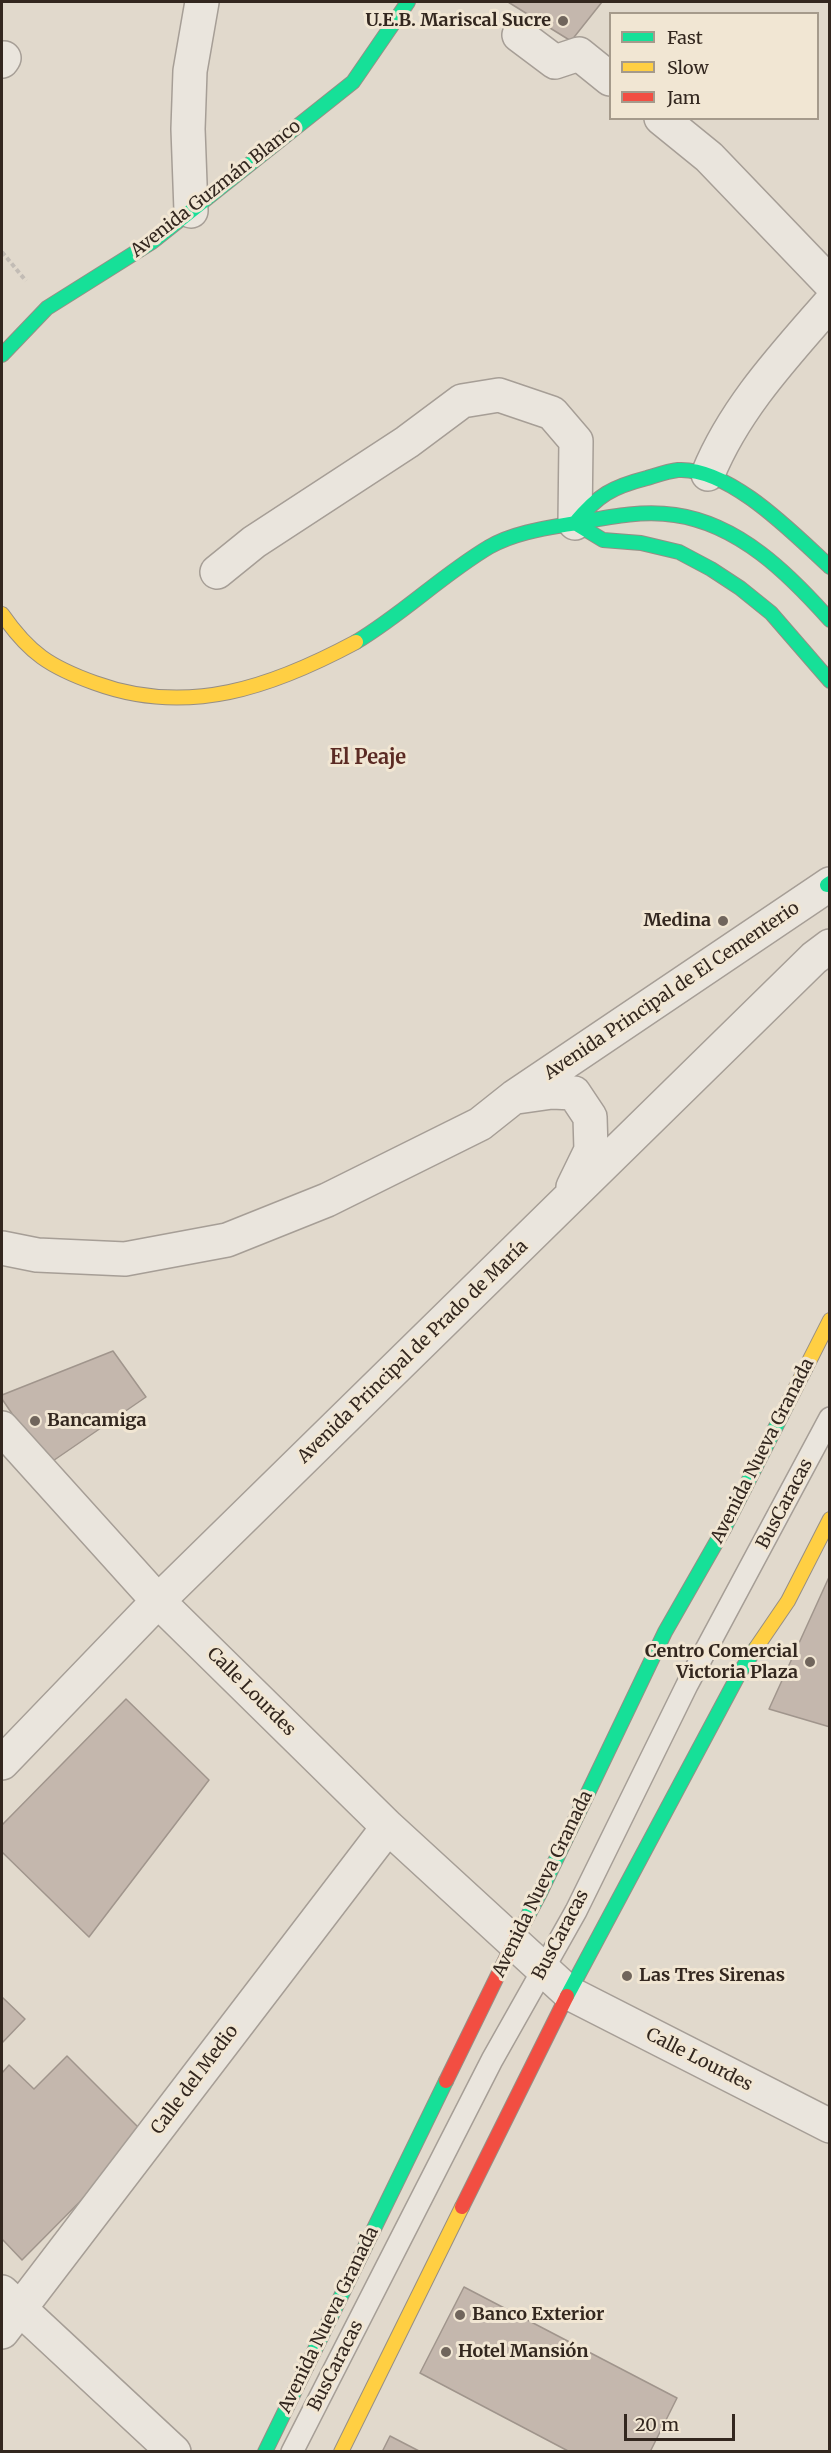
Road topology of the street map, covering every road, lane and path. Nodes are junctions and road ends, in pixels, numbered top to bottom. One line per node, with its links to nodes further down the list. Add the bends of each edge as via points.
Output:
1 (202, 2): 6 (street, via 190,71)
2 (408, 2): 6 (main road, Avenida Guzmán Blanco, via 353,82)
3 (519, 35): 4 (street, via 555,62 579,54)
4 (609, 78)
5 (663, 120): 7 (street, via 709,157)
6 (191, 211): 9 (main road, Avenida Guzmán Blanco, via 152,242 47,308)
7 (830, 283)
8 (830, 303): 10 (street, via 747,404 720,446)
9 (2, 355)
10 (708, 474): 11 (main road, via 678,470 618,485 591,504); 12 (main road, via 767,509)
11 (575, 524): 13 (street, via 576,441 552,413 499,395 462,401); 14 (main road, via 520,534 490,546 375,631 300,670 244,689 186,699 99,686 58,667 25,645); 15 (main road, via 650,513 680,516 714,527 749,545 779,567); 16 (main road, via 603,540 679,552 711,569 771,614)
12 (830, 567)
13 (217, 572)
14 (2, 614)
15 (830, 620)
16 (830, 681)
17 (829, 884): 19 (street, Avenida Principal de El Cementerio)
18 (830, 946): 20 (street, Avenida Principal de Prado de María)
19 (514, 1097): 20 (street, Avenida Principal de El Cementerio, via 574,1093 590,1117 591,1150); 21 (street, Avenida Principal de El Cementerio, via 470,1129 327,1200 227,1240 125,1259 37,1255)
20 (564, 1205): 26 (street, Avenida Principal de Prado de María)
21 (2, 1248)
22 (830, 1320): 29 (main road, Avenida Nueva Granada, via 725,1527 665,1632)
23 (830, 1418): 30 (lane, BusCaracas, via 687,1685 576,1911)
24 (2, 1428): 26 (street, Calle Lourdes)
25 (830, 1519): 31 (main road, via 788,1601 740,1672)
26 (158, 1601): 27 (street, Avenida Principal de Prado de María); 28 (street, Calle Lourdes)
27 (2, 1763)
28 (388, 1827): 29 (street, Calle Lourdes); 33 (street, Calle del Medio)
29 (514, 1941): 30 (street, Calle Lourdes); 35 (main road, Avenida Nueva Granada)
30 (543, 1969): 31 (street, Calle Lourdes); 36 (lane, BusCaracas, via 492,2060)
31 (569, 1993): 32 (street, Calle Lourdes); 37 (main road)
32 (830, 2126)
33 (8, 2311): 34 (street)
34 (174, 2451)
35 (264, 2451)
36 (292, 2451)
37 (341, 2451)

